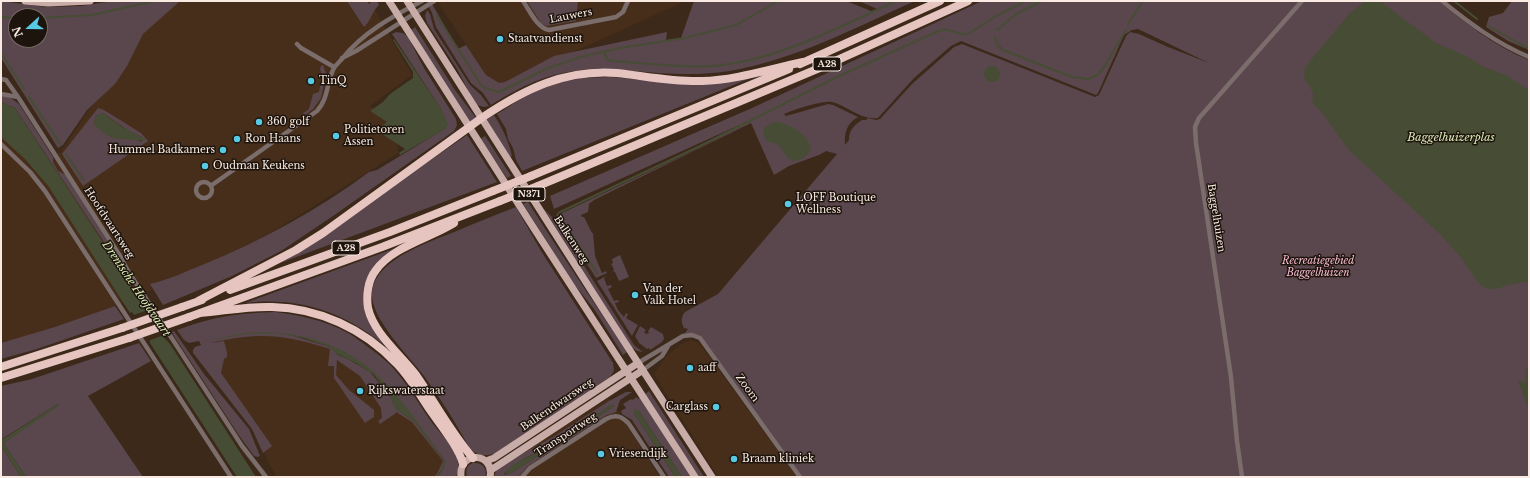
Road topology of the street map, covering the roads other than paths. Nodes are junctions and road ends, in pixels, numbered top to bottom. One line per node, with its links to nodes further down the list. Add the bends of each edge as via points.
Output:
1 (25, 1): 2 (main road)
2 (90, 1)
3 (389, 1): 13 (main road)
4 (422, 1): 12 (street)
5 (434, 1): 14 (street)
6 (523, 1): 7 (street, Lauwers, via 539,25 550,30 619,16)
7 (628, 1)
8 (940, 1): 19 (highway, A28)
9 (968, 1): 28 (highway, A28, bridge, via 822,67)
10 (1302, 1): 50 (street, Baggelhuizen, via 1199,118 1195,127 1231,377)
11 (1442, 1): 17 (street, via 1479,30)
12 (409, 4): 13 (street); 14 (main road, Balkenweg)
13 (397, 14): 15 (main road); 18 (street, via 350,48)
14 (414, 14): 15 (street); 24 (main road, Balkenweg)
15 (402, 21): 18 (street); 25 (main road)
16 (297, 44): 20 (street)
17 (1529, 57)
18 (342, 58): 20 (street)
19 (803, 62): 24 (highway, A28, via 746,75 703,81 675,81 615,73 575,75 524,91); 29 (highway, A28, bridge, via 531,176 383,234)
20 (334, 67): 27 (street, via 323,105 317,111)
21 (1, 79): 23 (street, Hoofdvaartsweg, via 6,80)
22 (1, 94): 23 (street)
23 (18, 98): 43 (street, Hoofdvaartsweg, via 242,446)
24 (481, 118): 25 (highway, A28); 32 (main road, Balkenweg / N371)
25 (469, 127): 29 (highway, A28, via 302,246); 35 (main road, N371)
26 (1, 144): 42 (street, via 30,172 45,191)
27 (212, 185)
28 (468, 214): 30 (highway, A28); 38 (highway, A28, via 440,232 389,257 376,270 367,296 368,308 375,324 415,374)
29 (198, 301): 33 (highway, A28, bridge)
30 (200, 313): 36 (highway, A28, bridge); 40 (highway, A28, via 272,307 298,309 321,314 347,326 372,341 396,363 449,438)
31 (668, 346): 32 (street, Zoom); 34 (street, Zoom, via 662,356); 49 (street, Zoom, via 683,336 692,335 700,338)
32 (638, 363): 34 (main road, Balkenweg / N371); 35 (main road, Balkendwarsweg)
33 (1, 366)
34 (643, 370): 37 (main road, Zoom); 48 (main road, Balkenweg / N371)
35 (626, 371): 37 (main road, N371); 39 (main road, Balkendwarsweg)
36 (1, 378)
37 (631, 378): 41 (main road, Balkendwarsweg); 47 (main road, N371)
38 (473, 458): 39 (main road); 40 (main road)
39 (486, 461): 41 (main road)
40 (463, 464): 44 (main road)
41 (491, 474)
42 (231, 477)
43 (266, 477)
44 (461, 477)
45 (522, 477): 46 (street, Transportweg, via 530,468 614,416 629,424)
46 (664, 477)
47 (695, 477)
48 (712, 477)
49 (800, 477)
50 (1242, 477)

